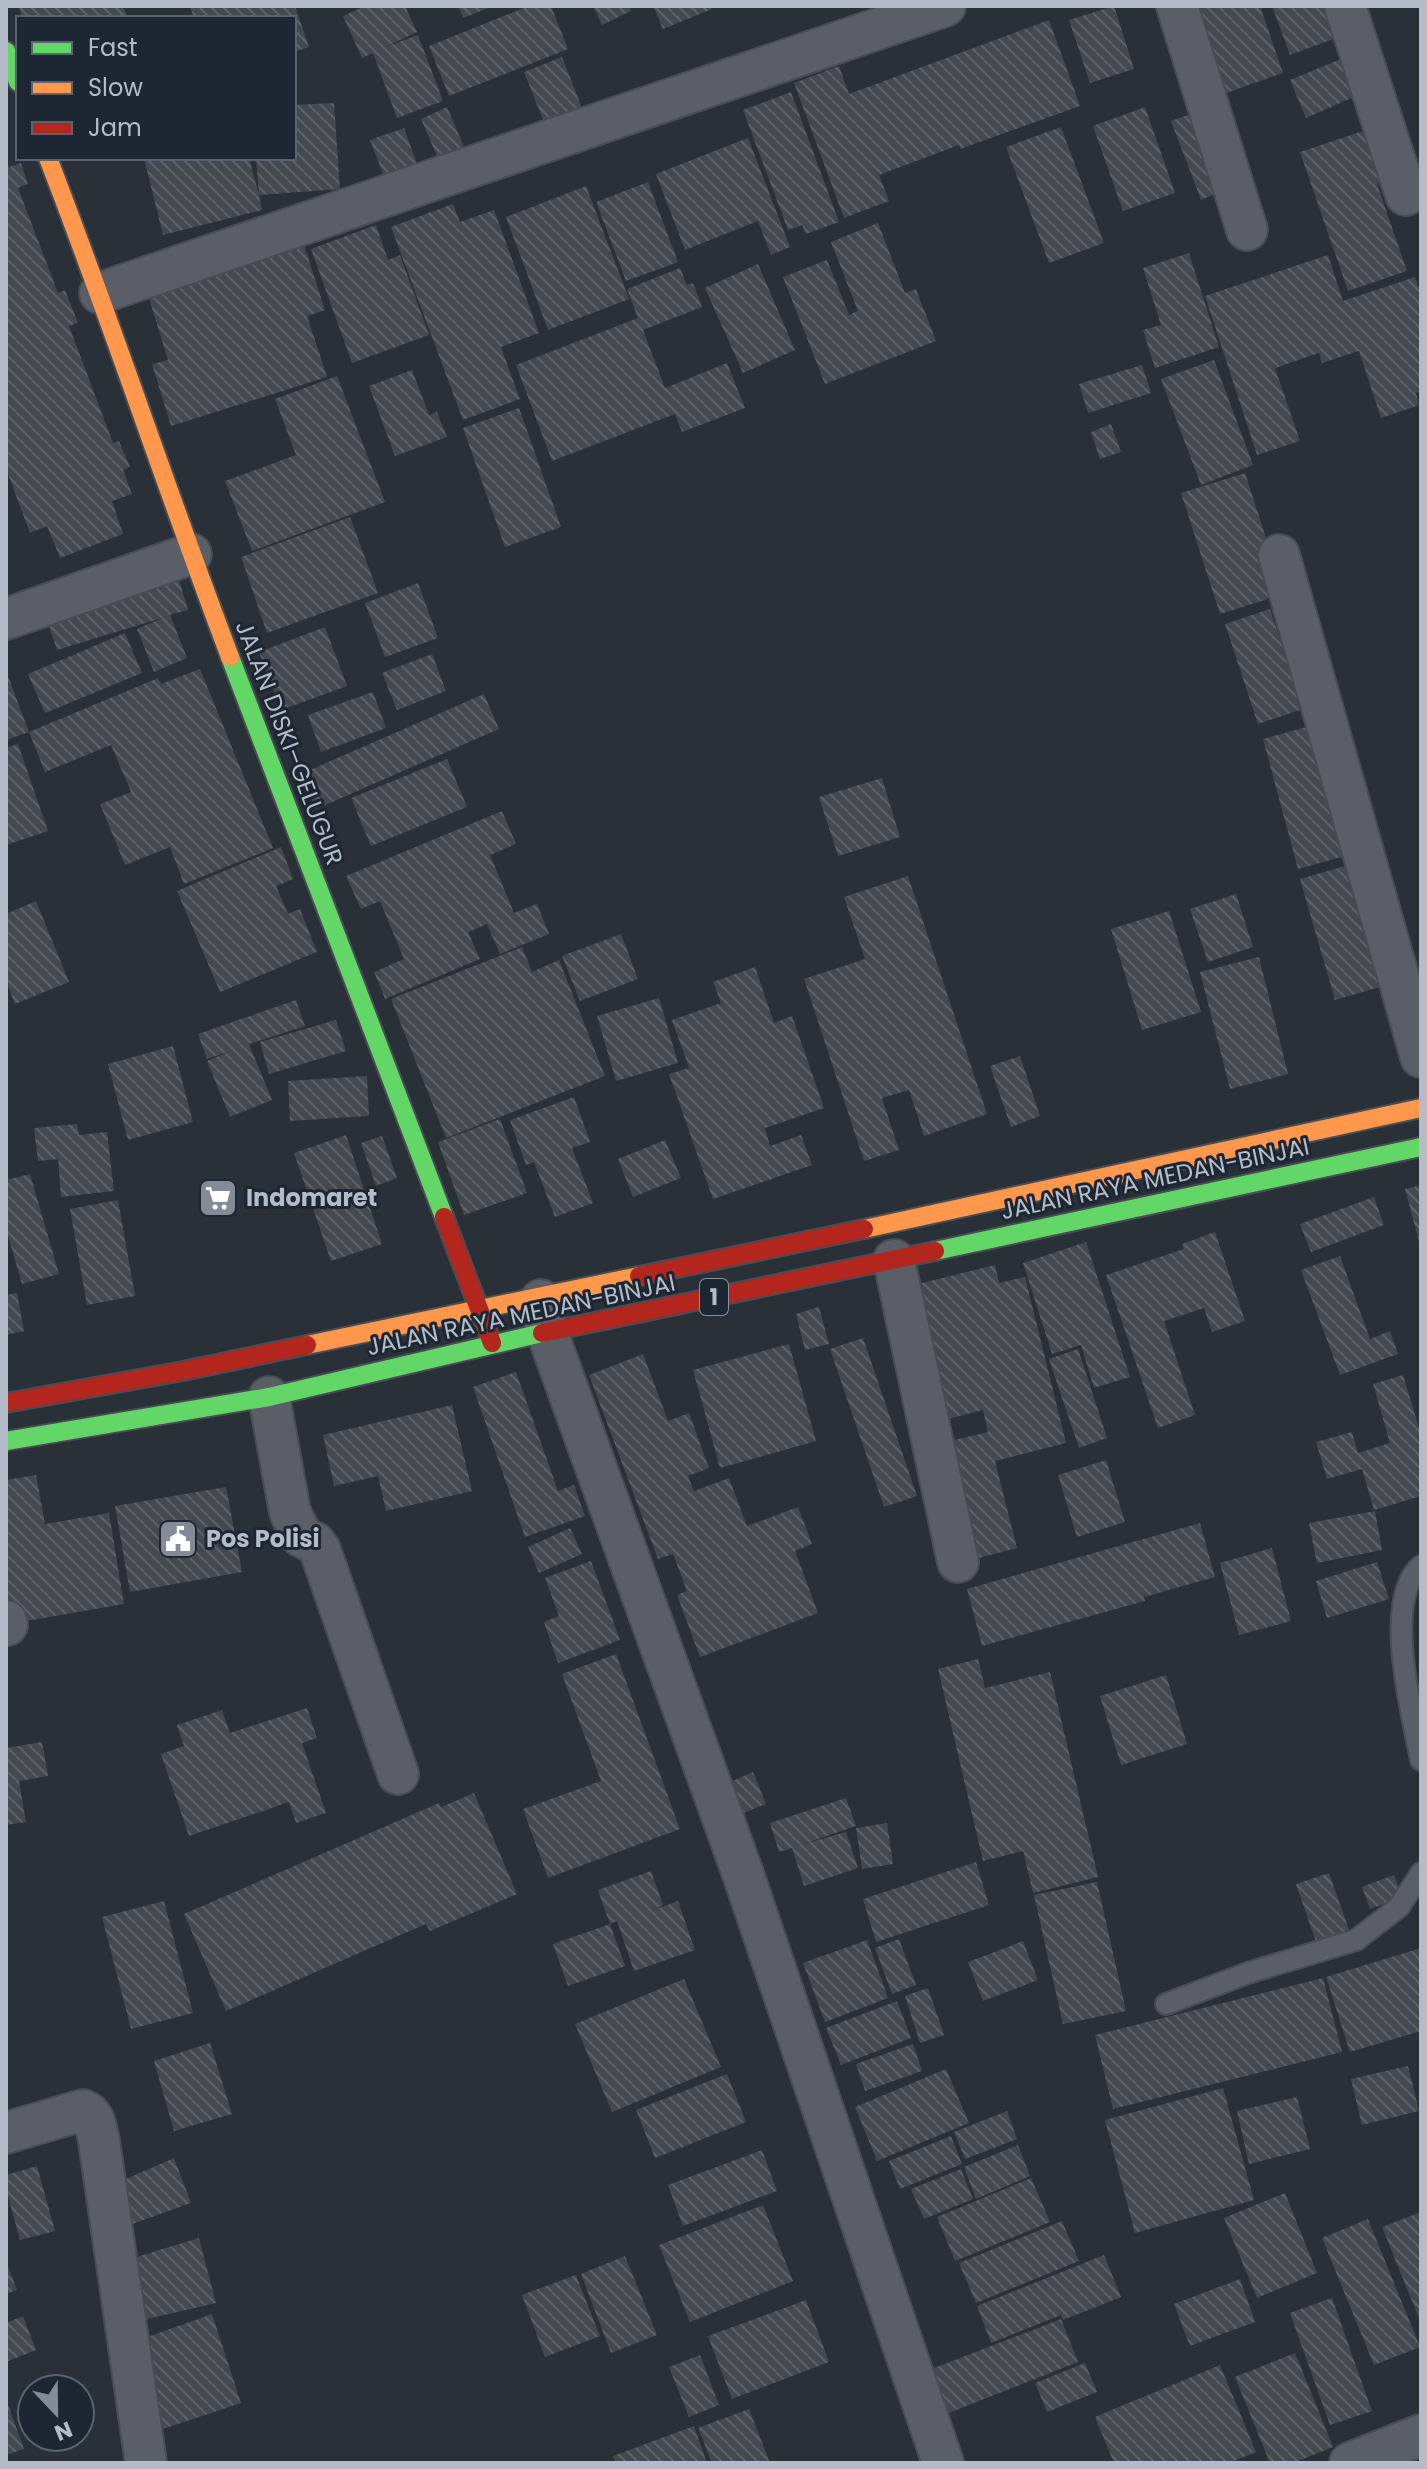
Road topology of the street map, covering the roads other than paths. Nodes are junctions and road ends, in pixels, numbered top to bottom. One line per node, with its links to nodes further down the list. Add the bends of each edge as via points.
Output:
1 (942, 6): 9 (street)
2 (1177, 6): 8 (street)
3 (1345, 6): 7 (street)
4 (6, 51): 5 (main road)
5 (16, 77)
6 (49, 160): 9 (main road, JALAN DISKI–GELUGUR)
7 (1406, 195)
8 (1247, 230)
9 (100, 293): 10 (main road, JALAN DISKI–GELUGUR)
10 (191, 554): 12 (street); 17 (main road, JALAN DISKI–GELUGUR)
11 (1279, 555): 13 (street)
12 (6, 619)
13 (1421, 1057)
14 (1421, 1108): 18 (main road, JALAN RAYA MEDAN-BINJAI / 1)
15 (1421, 1147): 16 (main road, JALAN RAYA MEDAN-BINJAI / 1)
16 (894, 1260): 18 (main road, JALAN RAYA MEDAN-BINJAI / 1); 23 (street)
17 (479, 1307): 18 (main road, JALAN RAYA MEDAN-BINJAI / 1); 19 (main road, JALAN DISKI–GELUGUR); 21 (main road, JALAN RAYA MEDAN-BINJAI / 1)
18 (543, 1314): 19 (main road, JALAN RAYA MEDAN-BINJAI / 1); 32 (street, via 742,1871)
19 (492, 1343): 20 (main road, JALAN RAYA MEDAN-BINJAI / 1)
20 (269, 1397): 22 (main road, JALAN RAYA MEDAN-BINJAI / 1); 26 (street, via 290,1512 302,1537 320,1550)
21 (6, 1403)
22 (6, 1441)
23 (958, 1562)
24 (1421, 1566): 25 (lane, via 1403,1595 1401,1623)
25 (1421, 1760)
26 (398, 1774)
27 (1421, 1873): 28 (lane, via 1399,1907 1356,1940)
28 (1166, 2004)
29 (6, 2133): 31 (street, via 83,2110 94,2119)
30 (1421, 2435): 33 (street)
31 (146, 2463)
32 (943, 2463)
33 (1350, 2463)

